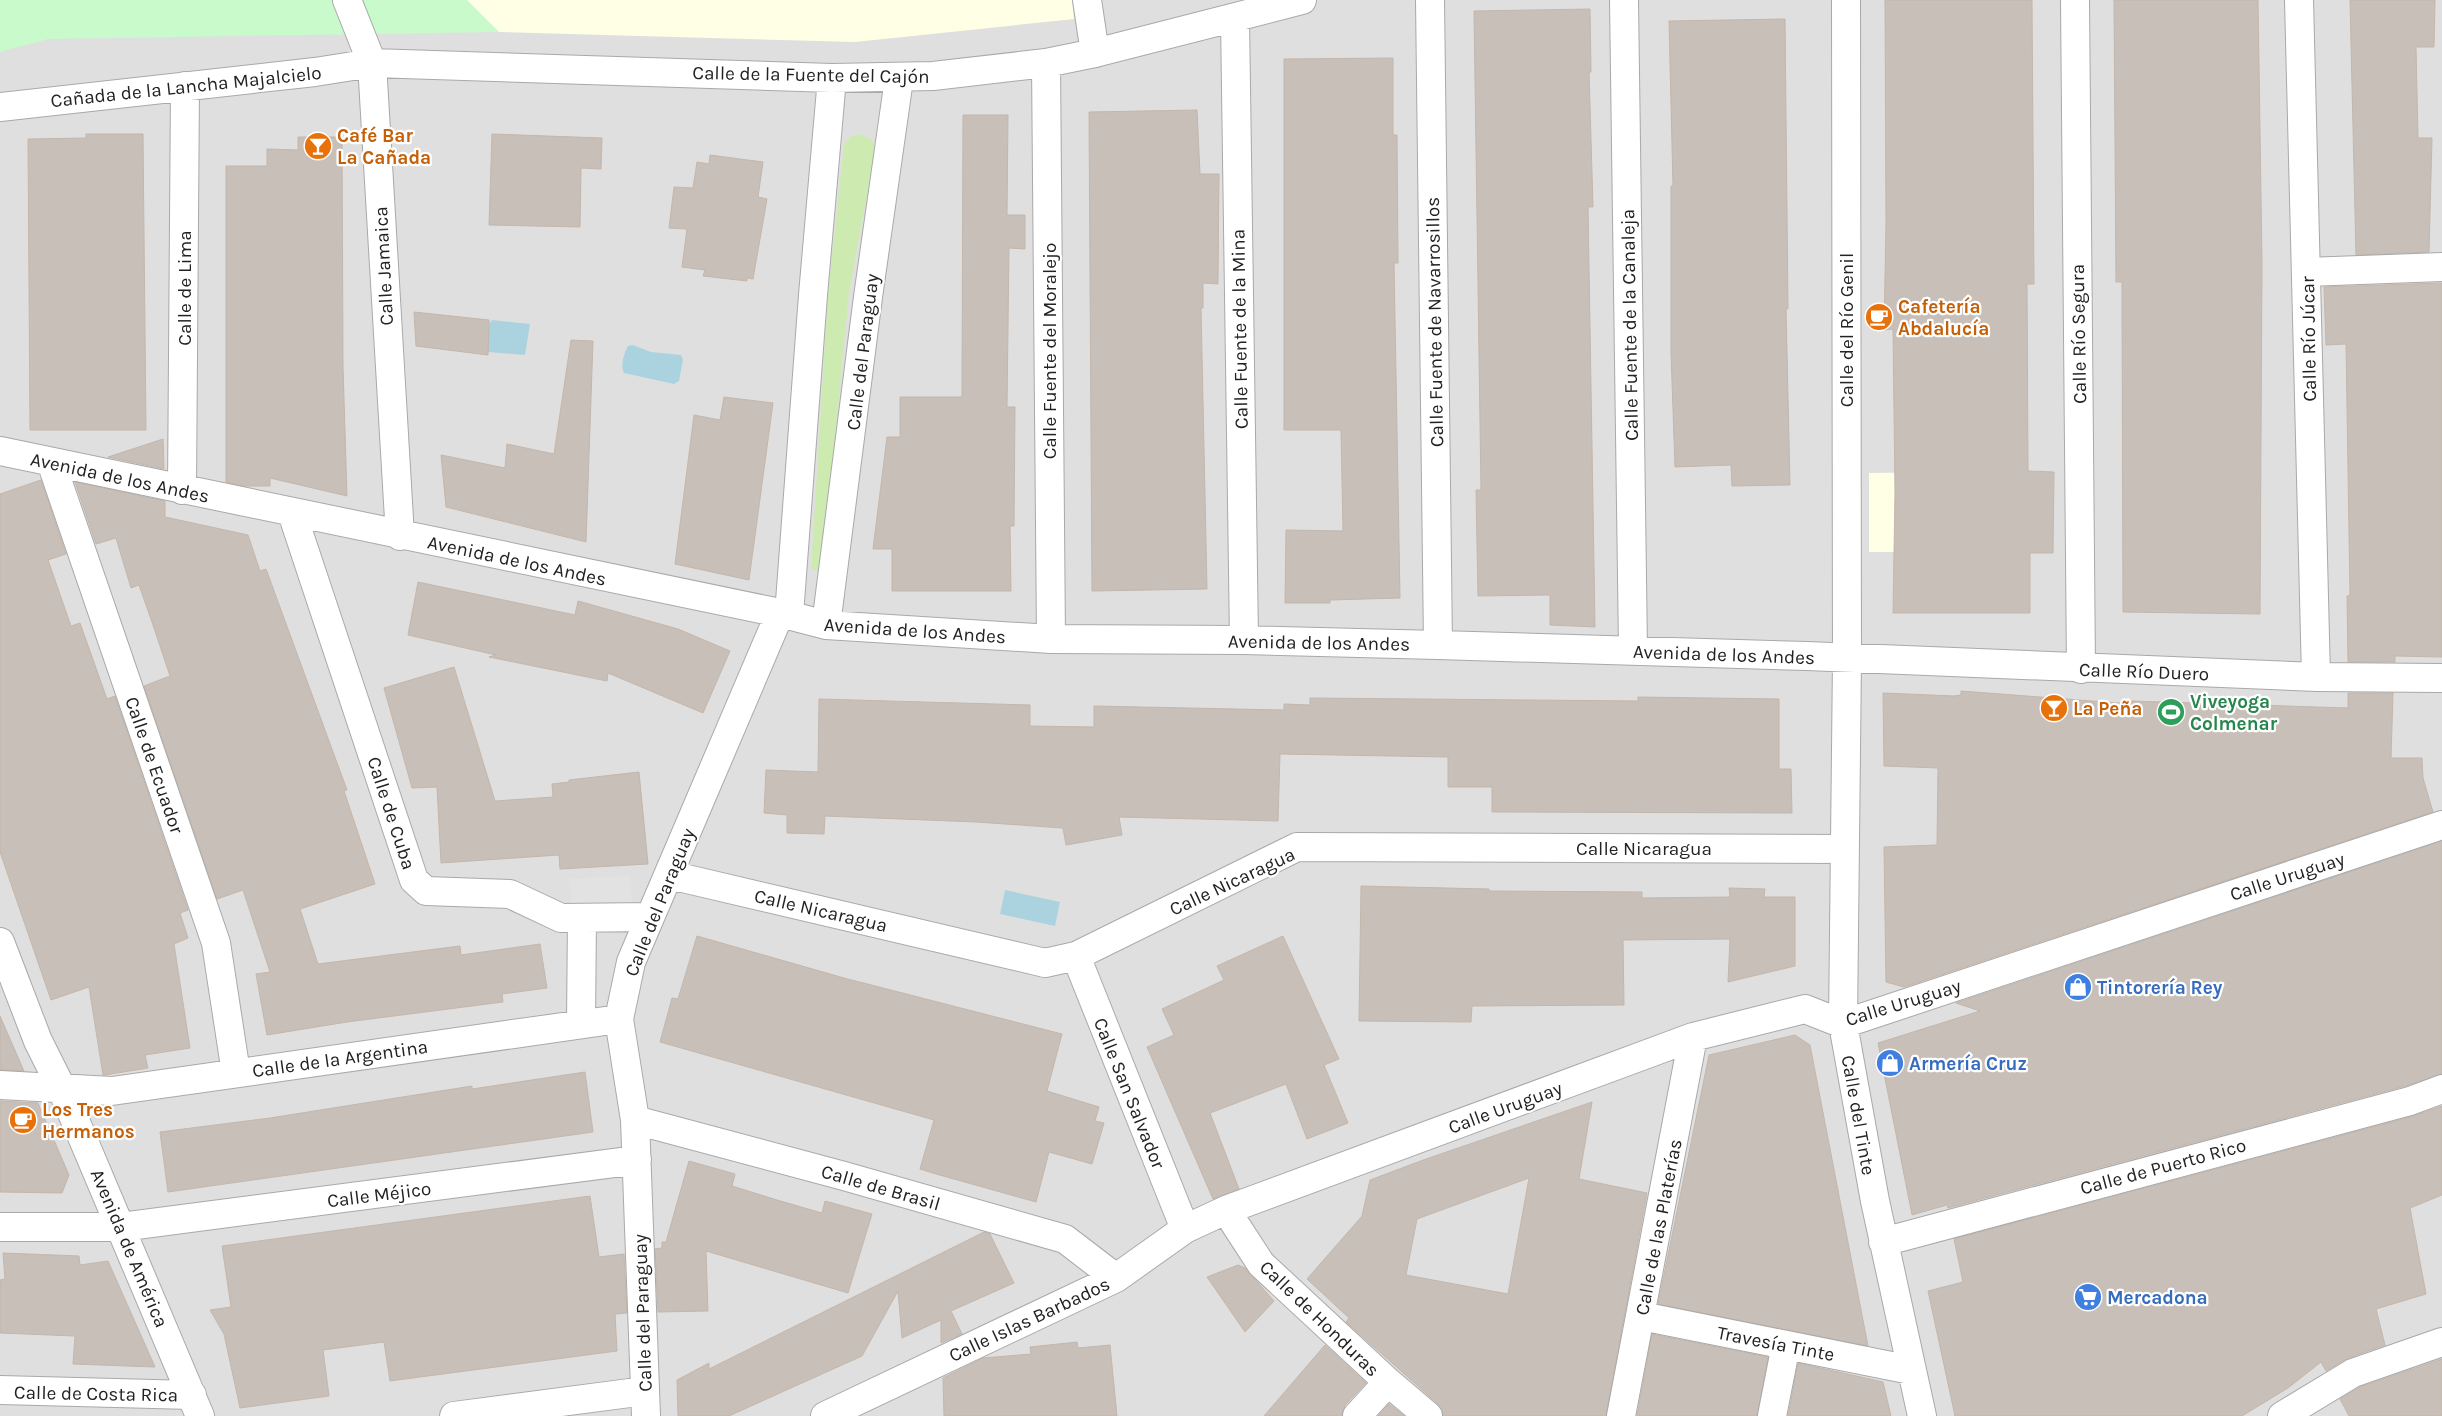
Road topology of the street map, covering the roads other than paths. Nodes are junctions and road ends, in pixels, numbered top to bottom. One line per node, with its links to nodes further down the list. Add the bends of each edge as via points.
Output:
1 (347, 0): 11 (street, Calle Jamaica)
2 (1087, 0): 10 (street)
3 (1302, 0): 9 (street, Calle de la Fuente del Cajón)
4 (1430, 0): 28 (street, Calle Fuente de Navarrosillos)
5 (1624, 0): 29 (street, Calle Fuente de la Canaleja)
6 (1846, 0): 30 (street, Calle del Río Genil)
7 (2075, 0): 31 (street, Calle Río Segura)
8 (2299, 0): 18 (street, Calle Río Júcar)
9 (1235, 19): 10 (street, Calle de la Fuente del Cajón); 27 (street, Calle Fuente de la Mina)
10 (1095, 53): 12 (street, Calle de la Fuente del Cajón)
11 (372, 63): 13 (street, Calle de la Fuente del Cajón); 15 (street, Cañada de la Lancha Majalcielo); 23 (street, Calle Jamaica)
12 (1046, 63): 14 (street, Calle de la Fuente del Cajón); 26 (street, Calle Fuente del Moralejo)
13 (832, 78): 14 (street, Calle de la Fuente del Cajón); 24 (street, Calle del Paraguay)
14 (899, 79): 25 (street, Calle del Paraguay)
15 (185, 86): 16 (street, Cañada de la Lancha Majalcielo); 21 (street, Calle de Lima)
16 (0, 107)
17 (2442, 267): 18 (street)
18 (2306, 272): 32 (street, Calle Río Júcar)
19 (0, 452): 20 (street, Avenida de los Andes)
20 (51, 462): 21 (street, Avenida de los Andes); 45 (street, Calle de Ecuador, via 216,943)
21 (182, 490): 22 (street, Avenida de los Andes)
22 (292, 513): 23 (street, Avenida de los Andes); 38 (street, Calle de Cuba, via 414,880 426,890 510,894 562,918)
23 (400, 536): 24 (street, Avenida de los Andes)
24 (784, 614): 25 (street, Avenida de los Andes); 36 (street, Calle del Paraguay)
25 (826, 625): 26 (street, Avenida de los Andes)
26 (1051, 639): 27 (street, Avenida de los Andes)
27 (1244, 640): 28 (street, Avenida de los Andes)
28 (1438, 645): 29 (street, Avenida de los Andes)
29 (1633, 650): 30 (street, Avenida de los Andes)
30 (1847, 659): 31 (street, Calle Río Duero); 35 (street, Calle del Tinte)
31 (2081, 668): 32 (street, Calle Río Duero)
32 (2316, 677): 33 (street, Calle Río Duero)
33 (2442, 678)
34 (2442, 825): 43 (street, Calle Uruguay)
35 (1844, 849): 40 (street, Calle Nicaragua, via 1298,848); 43 (street, Calle del Tinte)
36 (670, 875): 37 (street, Calle del Paraguay); 40 (street, Calle Nicaragua, via 1045,963)
37 (650, 917): 38 (street, Calle de Cuba); 41 (street, Calle del Paraguay, via 631,962)
38 (582, 918): 42 (street)
39 (0, 942): 47 (street, Avenida de América, via 38,1041)
40 (1076, 956): 54 (street, Calle San Salvador)
41 (619, 1019): 42 (street, Calle de la Argentina); 49 (street, Calle del Paraguay)
42 (581, 1024): 45 (street, Calle de la Argentina)
43 (1843, 1024): 44 (street, Calle Uruguay, via 1805,1008); 55 (street, Calle del Tinte)
44 (1693, 1037): 51 (street, Calle Uruguay); 57 (street, Calle de las Platerías)
45 (236, 1073): 47 (street, Calle de la Argentina, via 112,1091)
46 (0, 1085): 47 (street, Calle de la Argentina)
47 (61, 1087): 53 (street, Avenida de América)
48 (2442, 1089): 55 (street, Calle de Puerto Rico, via 2410,1101)
49 (635, 1120): 50 (street, Calle del Paraguay); 56 (street, Calle de Brasil, via 1065,1239)
50 (636, 1160): 53 (street, Calle Méjico); 63 (street, Calle del Paraguay)
51 (1226, 1210): 54 (street, Calle Islas Barbados); 61 (street, Calle de Honduras, via 1261,1264)
52 (0, 1227): 53 (street, Calle Méjico)
53 (121, 1227): 64 (street, Avenida de América)
54 (1185, 1230): 56 (street, Calle Islas Barbados)
55 (1883, 1242): 60 (street, Calle del Tinte)
56 (1116, 1278): 66 (street, Calle Islas Barbados)
57 (1641, 1316): 59 (street, Travesía Tinte); 69 (street, Calle de las Platerías)
58 (2442, 1342): 72 (street, via 2353,1373)
59 (1786, 1345): 60 (street, Travesía Tinte); 70 (street)
60 (1911, 1370): 71 (street, Calle del Tinte)
61 (1388, 1382): 67 (street); 68 (street, Calle de Honduras)
62 (0, 1390): 64 (street, Calle de Costa Rica)
63 (645, 1404): 65 (street)
64 (196, 1405)
65 (454, 1416)
66 (825, 1416)
67 (1357, 1416)
68 (1428, 1416)
69 (1620, 1416)
70 (1772, 1416)
71 (1922, 1416)
72 (2282, 1416)

